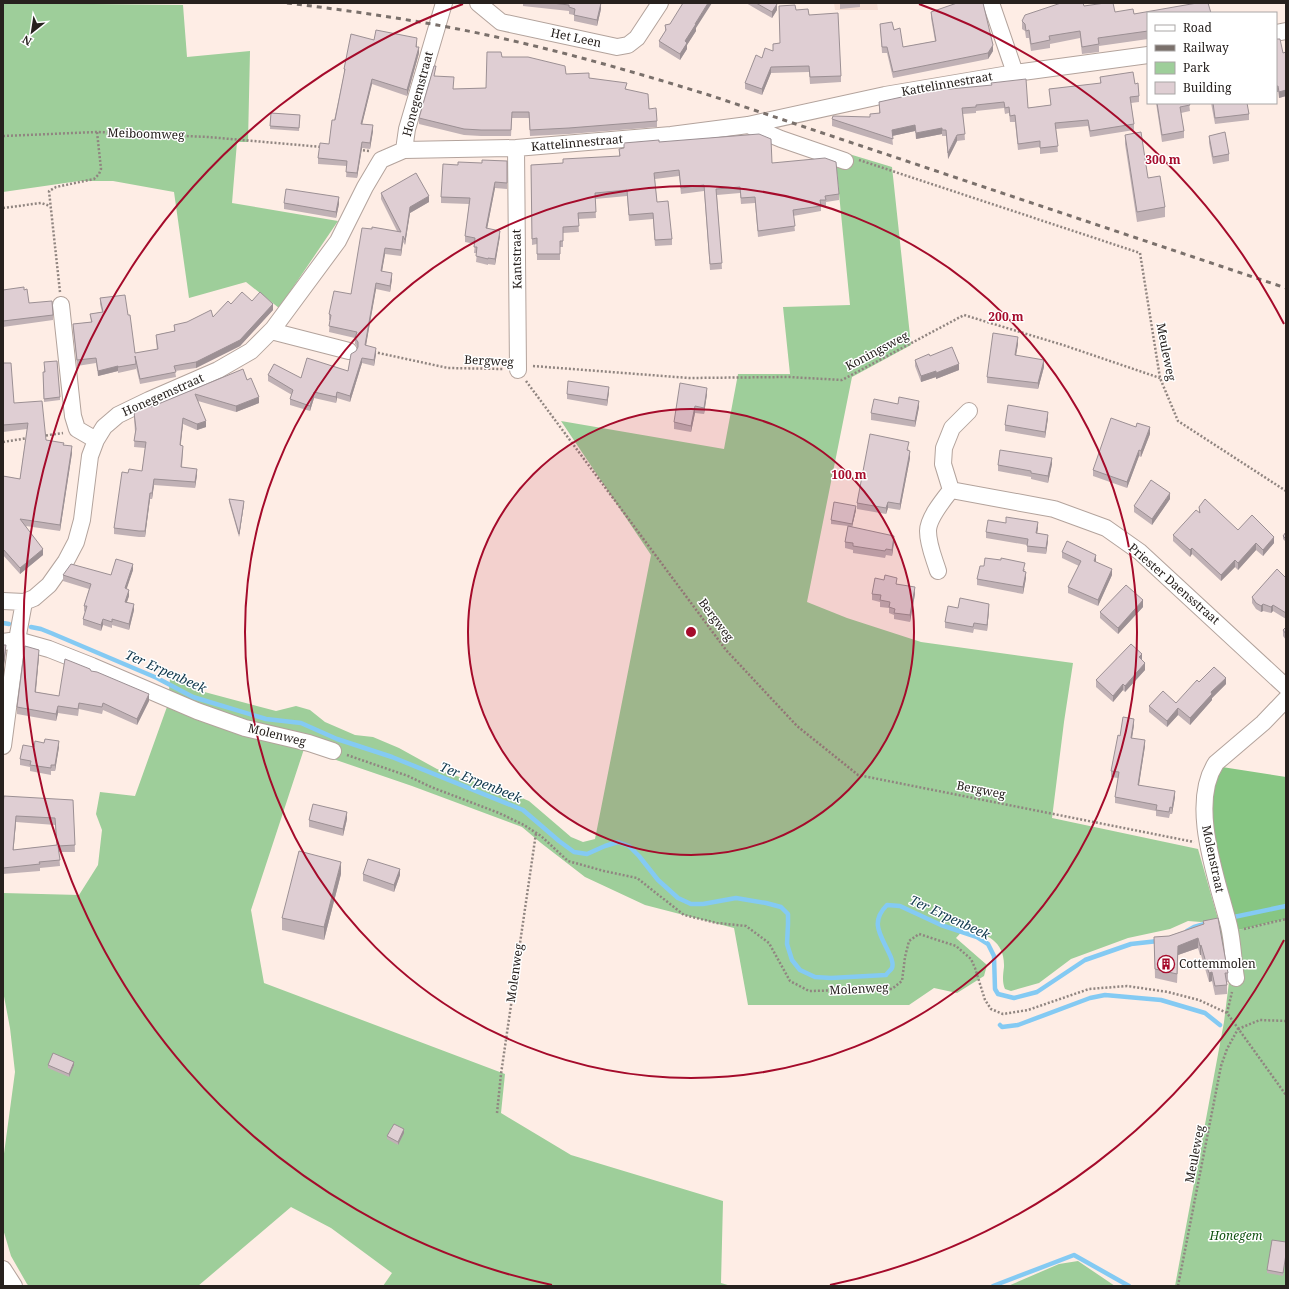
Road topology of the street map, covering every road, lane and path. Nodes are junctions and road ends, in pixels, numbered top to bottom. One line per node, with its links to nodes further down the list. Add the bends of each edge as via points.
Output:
1 (444, 3): 13 (street, Honegemstraat, via 407,129)
2 (478, 3): 3 (street, Het Leen, via 501,22 617,47 628,45 637,38)
3 (660, 3)
4 (991, 3): 6 (street)
5 (1147, 55): 6 (street, Kattelinnestraat)
6 (1015, 73): 7 (street, Kattelinnestraat, via 885,95)
7 (748, 125): 11 (street, Kattelinnestraat, via 670,135); 15 (street)
8 (98, 132): 9 (path); 10 (path, Meiboomweg, via 208,136); 16 (path, Meiboomweg, via 101,169 99,174 94,179 56,187 49,191)
9 (3, 136)
10 (325, 147)
11 (516, 148): 13 (street, Kattelinnestraat); 22 (street, Kantstraat)
12 (357, 150): 14 (path, via 373,152)
13 (404, 150): 14 (street, Honegemstraat)
14 (381, 160): 19 (street, Honegemstraat, via 338,241)
15 (844, 161): 23 (path, Meuleweg, via 852,157 1140,253)
16 (50, 206): 17 (path, via 40,203); 18 (path, Meiboomweg)
17 (3, 208)
18 (61, 305): 25 (street, via 73,416)
19 (271, 331): 20 (street); 28 (street, Honegemstraat, via 251,350 218,370 118,415 104,427)
20 (349, 351)
21 (369, 351): 22 (path, Bergweg, via 448,368)
22 (518, 370): 23 (path, Koningsweg, via 526,365 689,378 789,377 842,380 964,316 1063,345); 41 (path, Bergweg, via 726,650 797,726 858,775)
23 (1160, 378): 31 (path, Meuleweg, via 1178,421)
24 (969, 411): 30 (street, via 952,428 944,448 943,464)
25 (77, 429): 26 (path); 28 (street)
26 (39, 437)
27 (32, 438): 29 (path)
28 (96, 440): 34 (street, Honegemstraat, via 90,456 82,520 76,542 49,585 34,598)
29 (3, 442)
30 (951, 490): 32 (street, via 937,507 928,529 929,545); 36 (street, Priester Daensstraat, via 1054,509 1106,528 1140,552)
31 (1286, 491)
32 (938, 571)
33 (3, 601): 34 (street)
34 (24, 602): 35 (street)
35 (10, 641): 38 (street); 39 (street, Molenweg, via 49,649 197,711 245,728)
36 (1286, 687)
37 (1286, 699): 41 (street, Molenstraat, via 1210,771 1204,818)
38 (3, 746)
39 (333, 751): 40 (path, Molenweg, via 408,776 500,813)
40 (536, 833): 45 (path, Molenweg, via 568,861 637,878 684,915 746,926 769,943 790,981 809,991 892,989 902,981 909,941 919,934 956,946 971,959 985,1000 992,1009 1003,1014 1028,1010 1089,989 1127,986 1199,1000); 49 (path, Molenweg)
41 (1208, 844): 43 (street, Molenstraat)
42 (1286, 919): 43 (path)
43 (1230, 931): 44 (street, Molenstraat)
44 (1236, 978): 45 (path)
45 (1227, 1013): 47 (path)
46 (1286, 1021): 47 (path, via 1260,1020)
47 (1238, 1029): 48 (path); 52 (path, Meuleweg, via 1227,1049 1222,1066)
48 (1286, 1095)
49 (497, 1113)
50 (3, 1270): 51 (street)
51 (14, 1286)
52 (1178, 1286)

